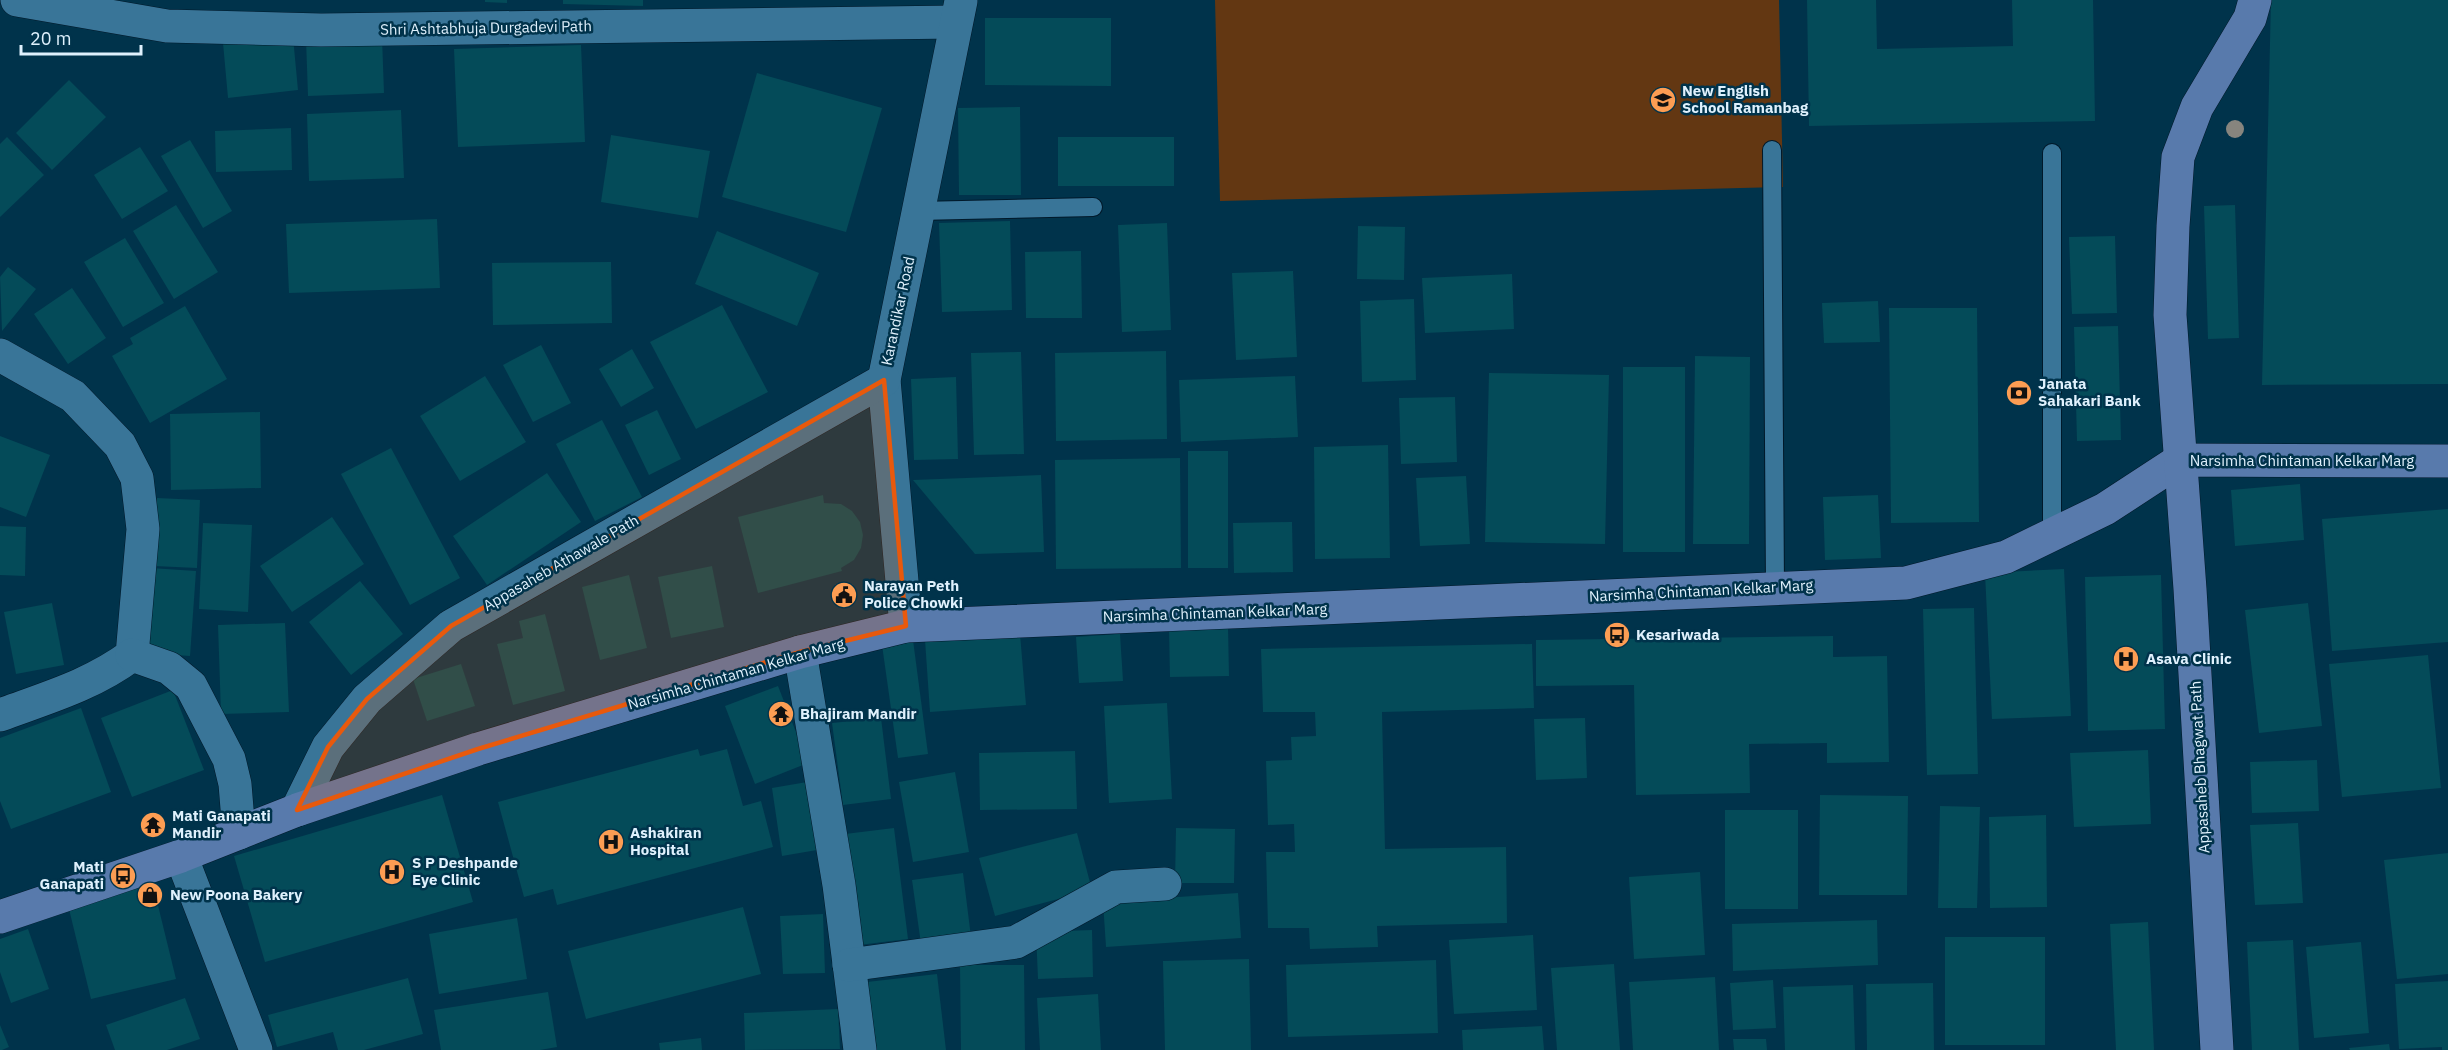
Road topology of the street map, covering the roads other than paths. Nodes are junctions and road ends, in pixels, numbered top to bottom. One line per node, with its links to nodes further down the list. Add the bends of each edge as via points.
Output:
1 (17, 0): 4 (street, Shri Ashtabhuja Durgadevi Path)
2 (2255, 0): 11 (street, Appasaheb Bhagwat Path, via 2250,18 2197,107 2178,157 2170,315)
3 (958, 11): 4 (street, Shri Ashtabhuja Durgadevi Path, via 321,30); 8 (street, Karandikar Road)
4 (173, 13)
5 (1772, 150): 14 (lane)
6 (2052, 153): 13 (lane)
7 (1093, 207): 8 (lane)
8 (918, 211): 10 (street, Karandikar Road)
9 (0, 355): 17 (street, via 73,396 120,445 137,478 143,528)
10 (884, 381): 15 (street, Karandikar Road); 19 (street, Appasaheb Athawale Path, via 451,626 367,699 328,747)
11 (2180, 460): 12 (street, Narsimha Chintaman Kelkar Marg); 13 (street, Narsimha Chintaman Kelkar Marg, via 2105,509); 27 (street, Appasaheb Bhagwat Path)
12 (2448, 461)
13 (2052, 534): 14 (street, Narsimha Chintaman Kelkar Marg, via 2006,557 1906,583)
14 (1775, 588): 15 (street, Narsimha Chintaman Kelkar Marg)
15 (906, 626): 16 (street, Narsimha Chintaman Kelkar Marg)
16 (800, 652): 19 (street, Narsimha Chintaman Kelkar Marg, via 478,749); 24 (street)
17 (132, 655): 18 (street, via 78,687); 20 (street, via 169,668 191,686 229,759)
18 (0, 715)
19 (297, 810): 20 (street, Narsimha Chintaman Kelkar Marg)
20 (239, 833): 21 (street, Narsimha Chintaman Kelkar Marg)
21 (181, 856): 23 (street, Narsimha Chintaman Kelkar Marg); 25 (street)
22 (1165, 884): 24 (street, via 1116,887 1016,942)
23 (0, 917)
24 (849, 965): 26 (street)
25 (256, 1050)
26 (860, 1050)
27 (2217, 1050)

